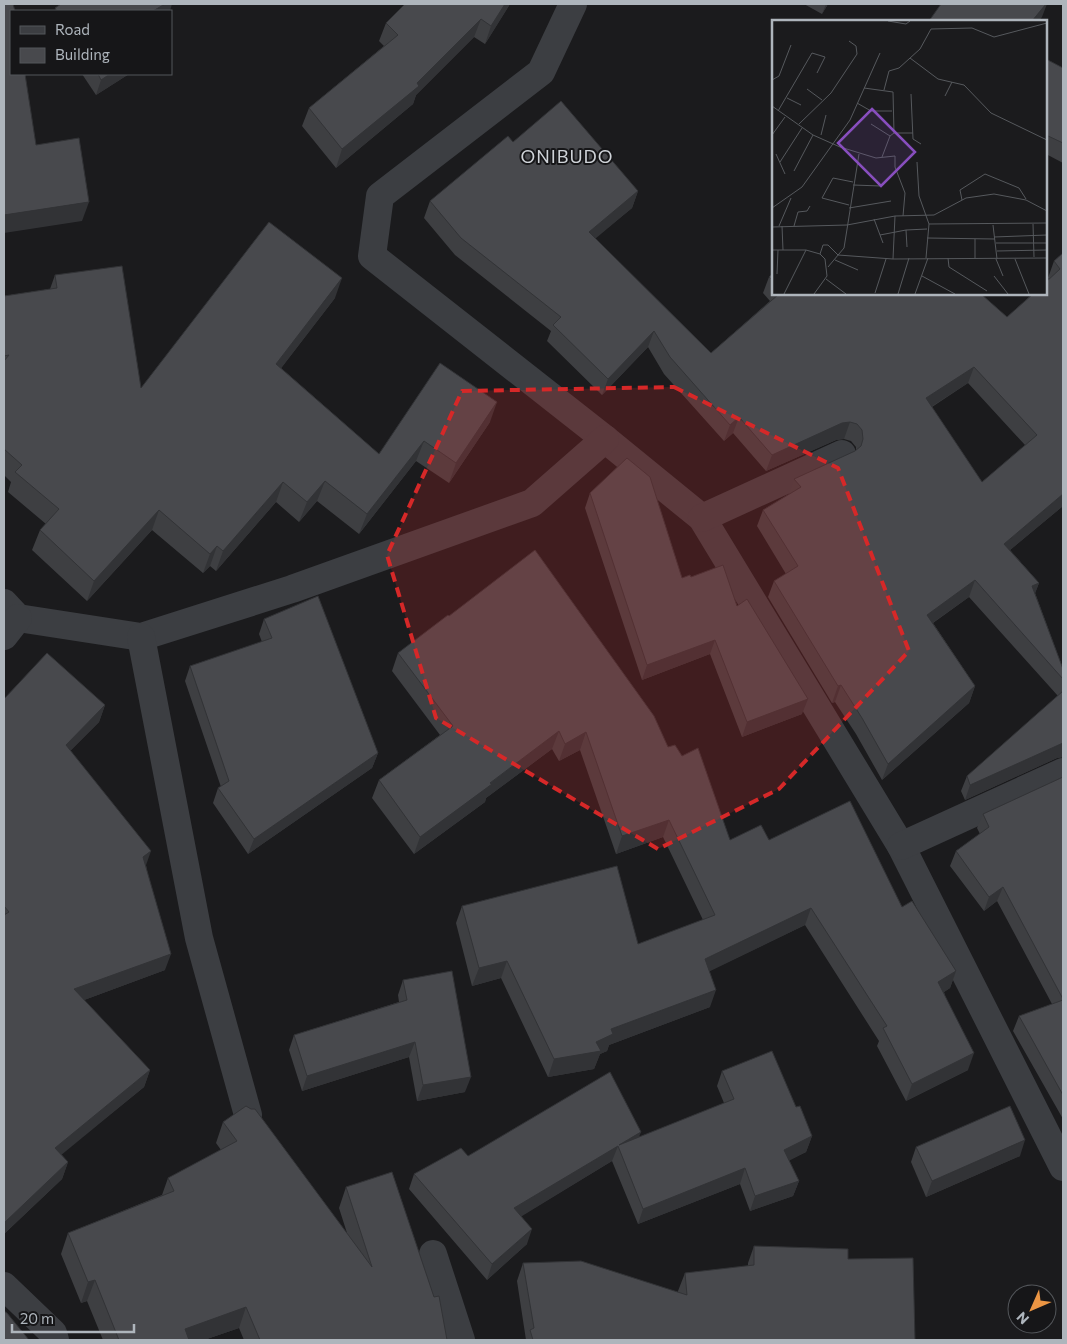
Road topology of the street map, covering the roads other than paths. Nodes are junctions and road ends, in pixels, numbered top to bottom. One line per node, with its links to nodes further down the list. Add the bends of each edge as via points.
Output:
1 (573, 4): 2 (street, via 541,72 380,196 372,256)
2 (605, 439): 4 (street); 6 (street, via 532,503 292,589)
3 (842, 454): 4 (street)
4 (702, 518): 8 (street)
5 (9, 619): 6 (street)
6 (141, 637): 9 (street, via 200,938)
7 (1063, 772): 8 (street)
8 (902, 846): 10 (street)
9 (248, 1116)
10 (1063, 1167)
11 (433, 1254): 14 (street)
12 (4, 1286): 13 (street, via 53,1333)
13 (55, 1340)
14 (461, 1340)

